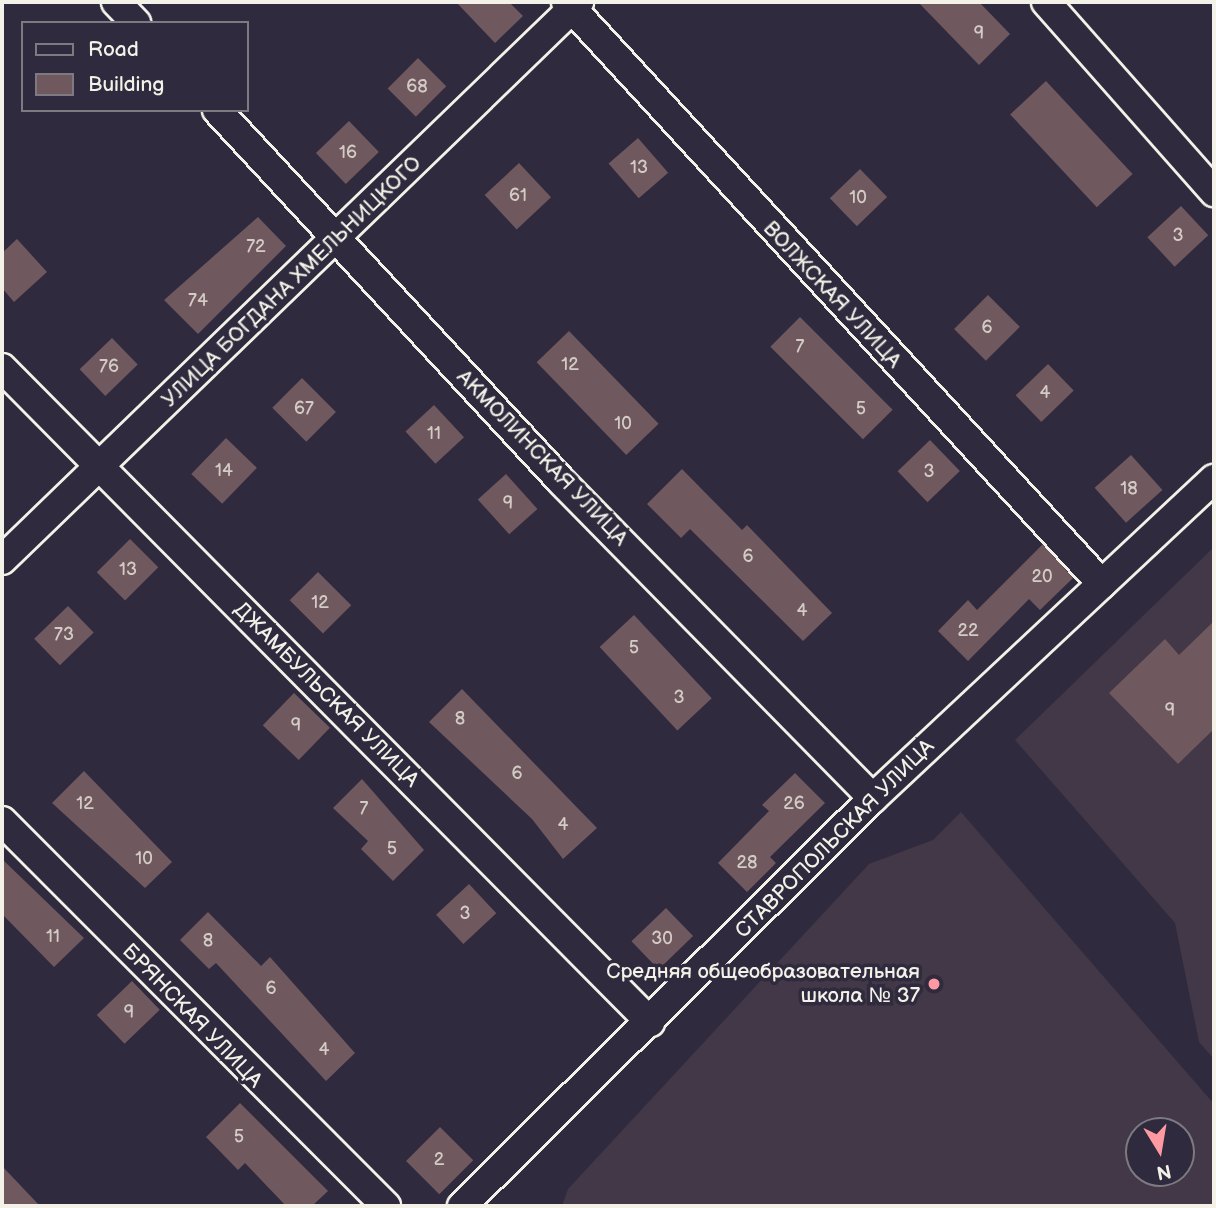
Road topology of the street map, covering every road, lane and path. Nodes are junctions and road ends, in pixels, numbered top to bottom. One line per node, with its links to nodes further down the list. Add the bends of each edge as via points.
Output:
1 (116, 2): 4 (street)
2 (1046, 2): 6 (street)
3 (572, 4): 7 (street, УЛИЦА БОГДАНА ХМЕЛЬНИЦКОГО); 12 (street, ВОЛЖСКАЯ УЛИЦА)
4 (134, 21)
5 (219, 112): 7 (street, АКМОЛИНСКАЯ УЛИЦА)
6 (1214, 191)
7 (338, 241): 9 (street, УЛИЦА БОГДАНА ХМЕЛЬНИЦКОГО); 13 (street, АКМОЛИНСКАЯ УЛИЦА, via 563,483)
8 (2, 368): 9 (street, ДЖАМБУЛЬСКАЯ УЛИЦА)
9 (96, 469): 11 (street, УЛИЦА БОГДАНА ХМЕЛЬНИЦКОГО); 15 (street, ДЖАМБУЛЬСКАЯ УЛИЦА)
10 (1214, 479): 12 (street, СТАВРОПОЛЬСКАЯ УЛИЦА)
11 (2, 560)
12 (1102, 583): 13 (street, СТАВРОПОЛЬСКАЯ УЛИЦА)
13 (873, 799): 15 (street, СТАВРОПОЛЬСКАЯ УЛИЦА)
14 (2, 821): 16 (street, БРЯНСКАЯ УЛИЦА)
15 (650, 1022): 17 (street, СТАВРОПОЛЬСКАЯ УЛИЦА)
16 (386, 1206)
17 (461, 1206)

